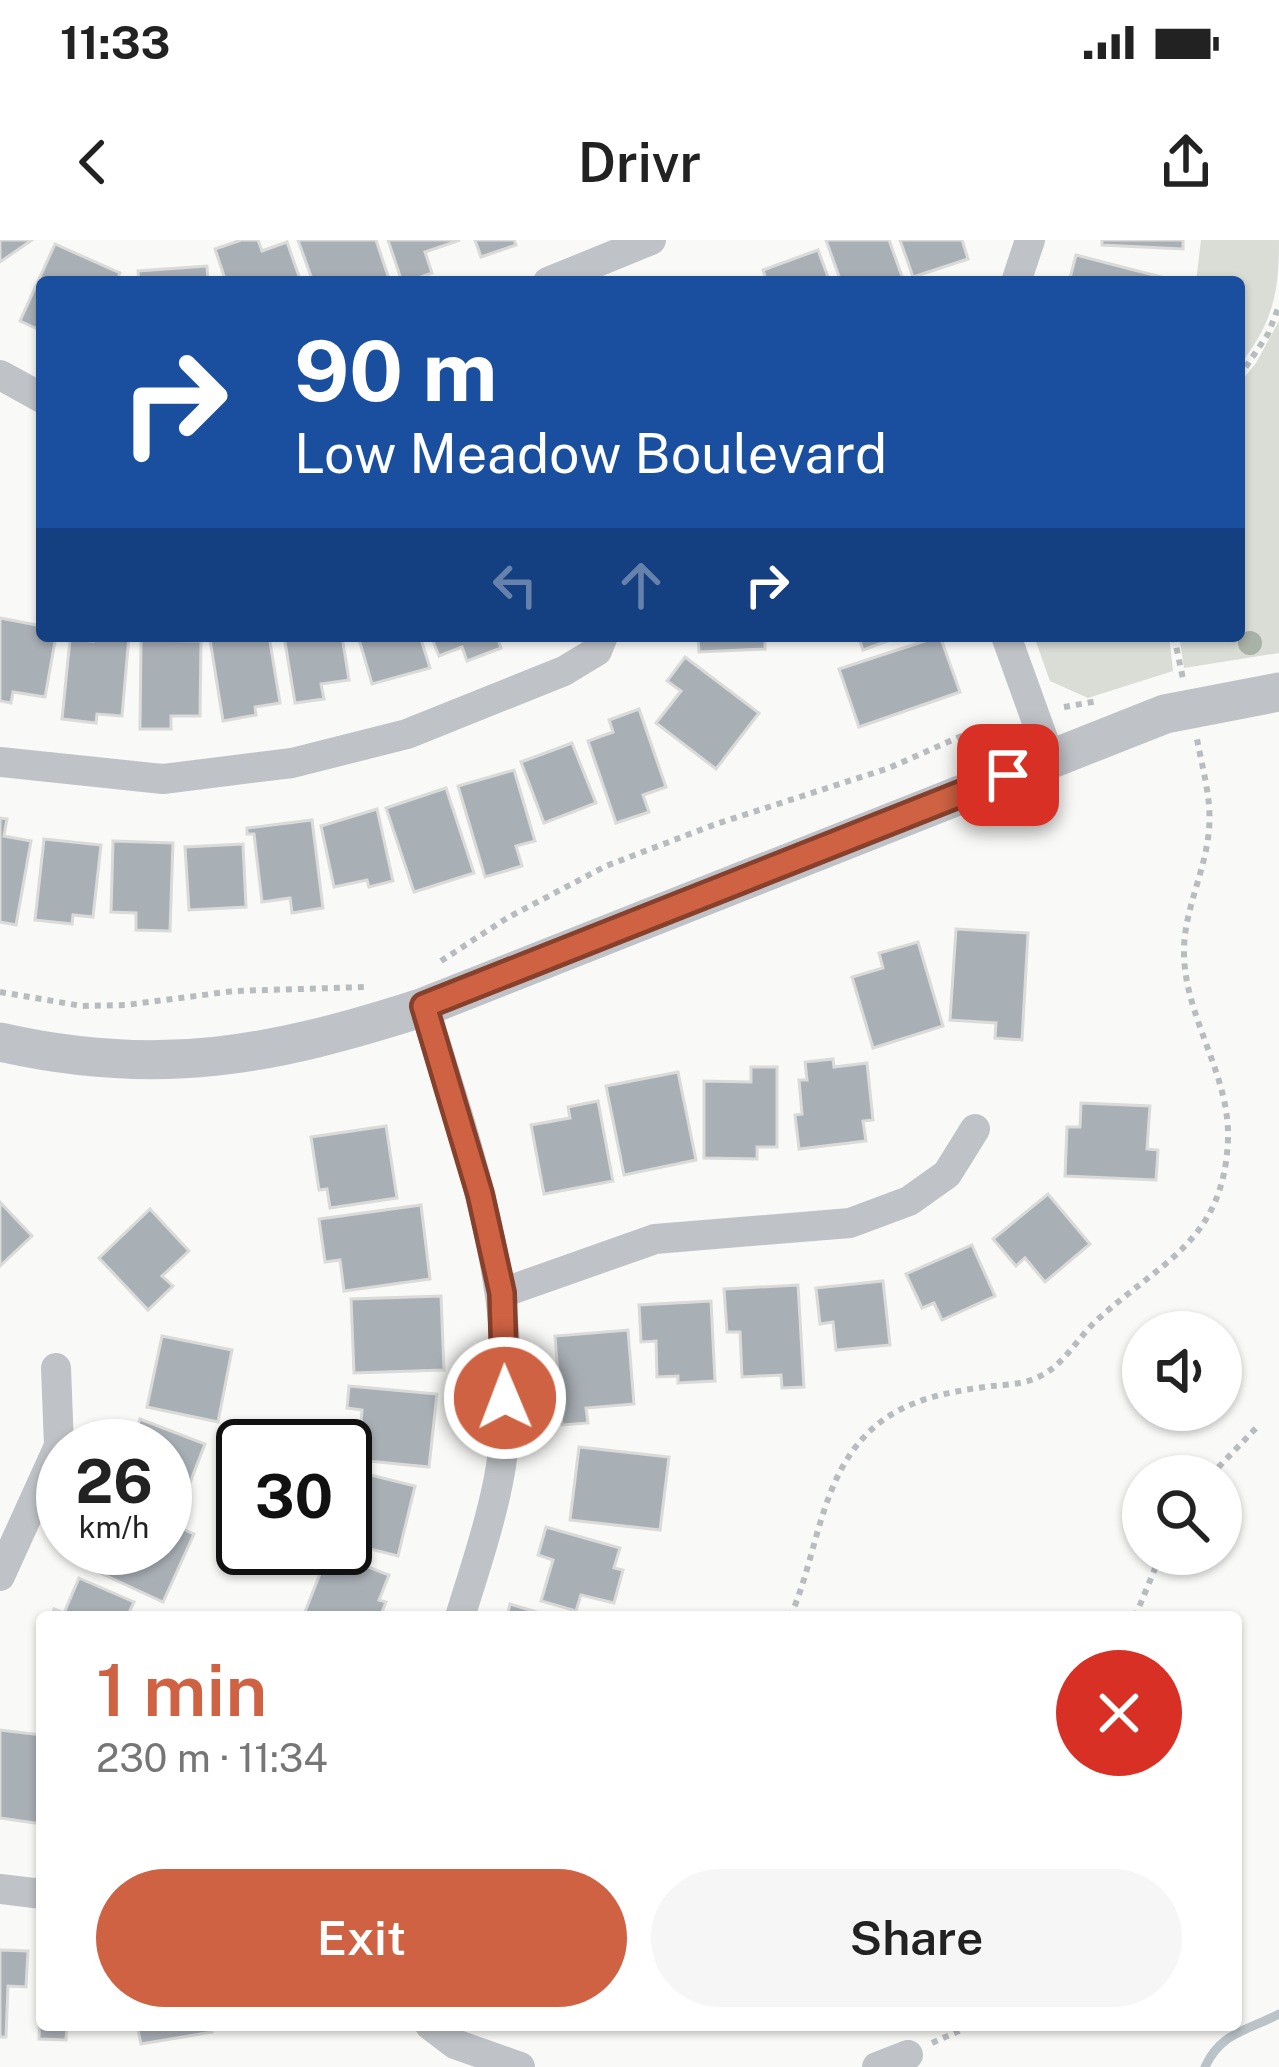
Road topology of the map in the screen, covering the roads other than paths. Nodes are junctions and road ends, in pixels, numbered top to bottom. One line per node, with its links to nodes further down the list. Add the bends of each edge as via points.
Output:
1 (651, 240): 3 (street)
2 (1030, 240): 4 (street)
3 (563, 276)
4 (1018, 276)
5 (0, 375): 6 (street)
6 (36, 395)
7 (601, 642): 11 (street, via 564,671 407,734 292,763 163,779)
8 (1008, 642): 10 (street)
9 (1279, 692): 10 (street, via 1180,687)
10 (1050, 758): 12 (street)
11 (0, 762)
12 (425, 987): 13 (street, via 330,1037 260,1053 121,1060); 15 (street)
13 (0, 1042)
14 (975, 1129): 15 (street, via 947,1174 910,1201 850,1223 655,1239)
15 (502, 1293): 18 (street, via 501,1466)
16 (56, 1368): 17 (street, via 59,1446)
17 (0, 1576)
18 (462, 1611)
19 (0, 1889): 20 (street)
20 (36, 1893)
21 (438, 2031): 23 (street)
22 (908, 2054): 24 (street)
23 (520, 2067)
24 (877, 2067)

